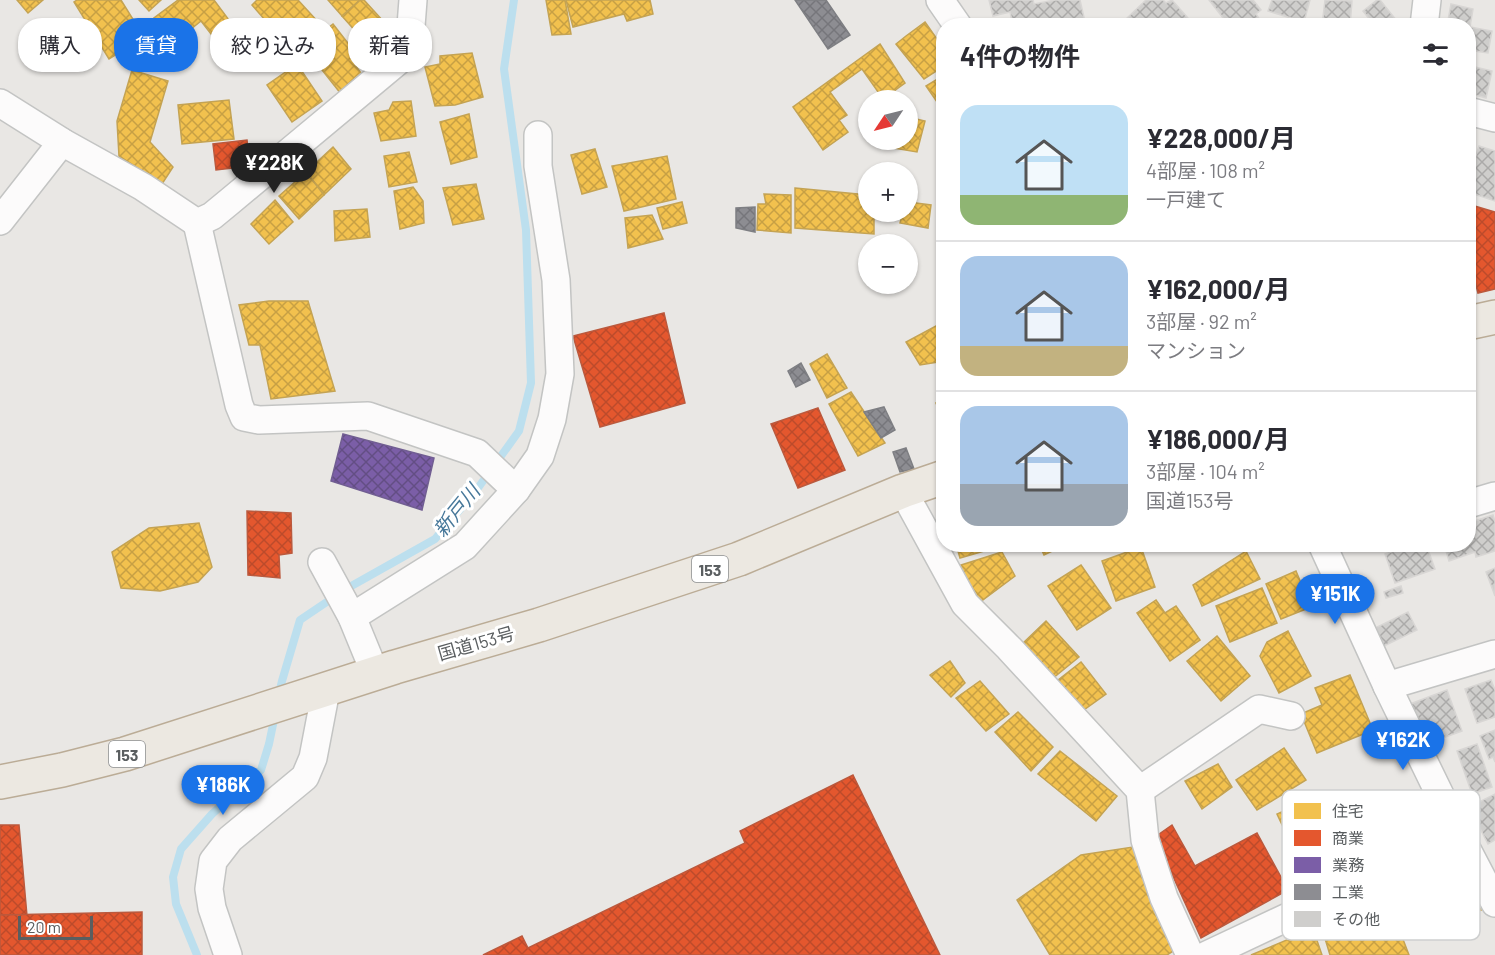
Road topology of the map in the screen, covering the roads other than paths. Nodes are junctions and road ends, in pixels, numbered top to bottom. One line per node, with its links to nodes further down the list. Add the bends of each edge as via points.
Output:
1 (413, 0): 12 (street, via 409,52 212,216)
2 (940, 0): 4 (street)
3 (1427, 0): 5 (street)
4 (952, 18)
5 (1425, 18)
6 (0, 103): 10 (street)
7 (1476, 113): 8 (street)
8 (1495, 118)
9 (538, 135): 16 (street, via 538,166 556,280 560,374 552,420 540,456)
10 (62, 142): 11 (street); 12 (street, via 143,187)
11 (0, 221)
12 (197, 223): 16 (street, via 244,417 260,420 368,416 477,453)
13 (1495, 317): 14 (highway)
14 (1476, 321)
15 (936, 480): 17 (highway, 国道153号 / 153)
16 (510, 485): 24 (street, via 465,546)
17 (903, 491): 20 (street); 26 (highway, 国道153号 / 153, via 739,559 539,626)
18 (1495, 496): 19 (street)
19 (1476, 502)
20 (936, 551)
21 (936, 552): 31 (street, via 965,604)
22 (1332, 552): 27 (street)
23 (326, 570): 24 (street)
24 (350, 613): 26 (street)
25 (1495, 654): 27 (street)
26 (375, 673): 28 (highway, 国道153号 / 153)
27 (1388, 686): 32 (street)
28 (316, 693): 30 (highway, 国道153号 / 153, via 125,754); 36 (street, via 313,758 305,777 230,839 213,861 209,889 212,908)
29 (1291, 716): 31 (street, via 1258,709)
30 (0, 782)
31 (1140, 790): 37 (street, via 1145,840 1164,898)
32 (1438, 790)
33 (1480, 874): 34 (street)
34 (1495, 903)
35 (1282, 920): 38 (street)
36 (228, 955)
37 (1190, 955)
38 (1207, 955)

